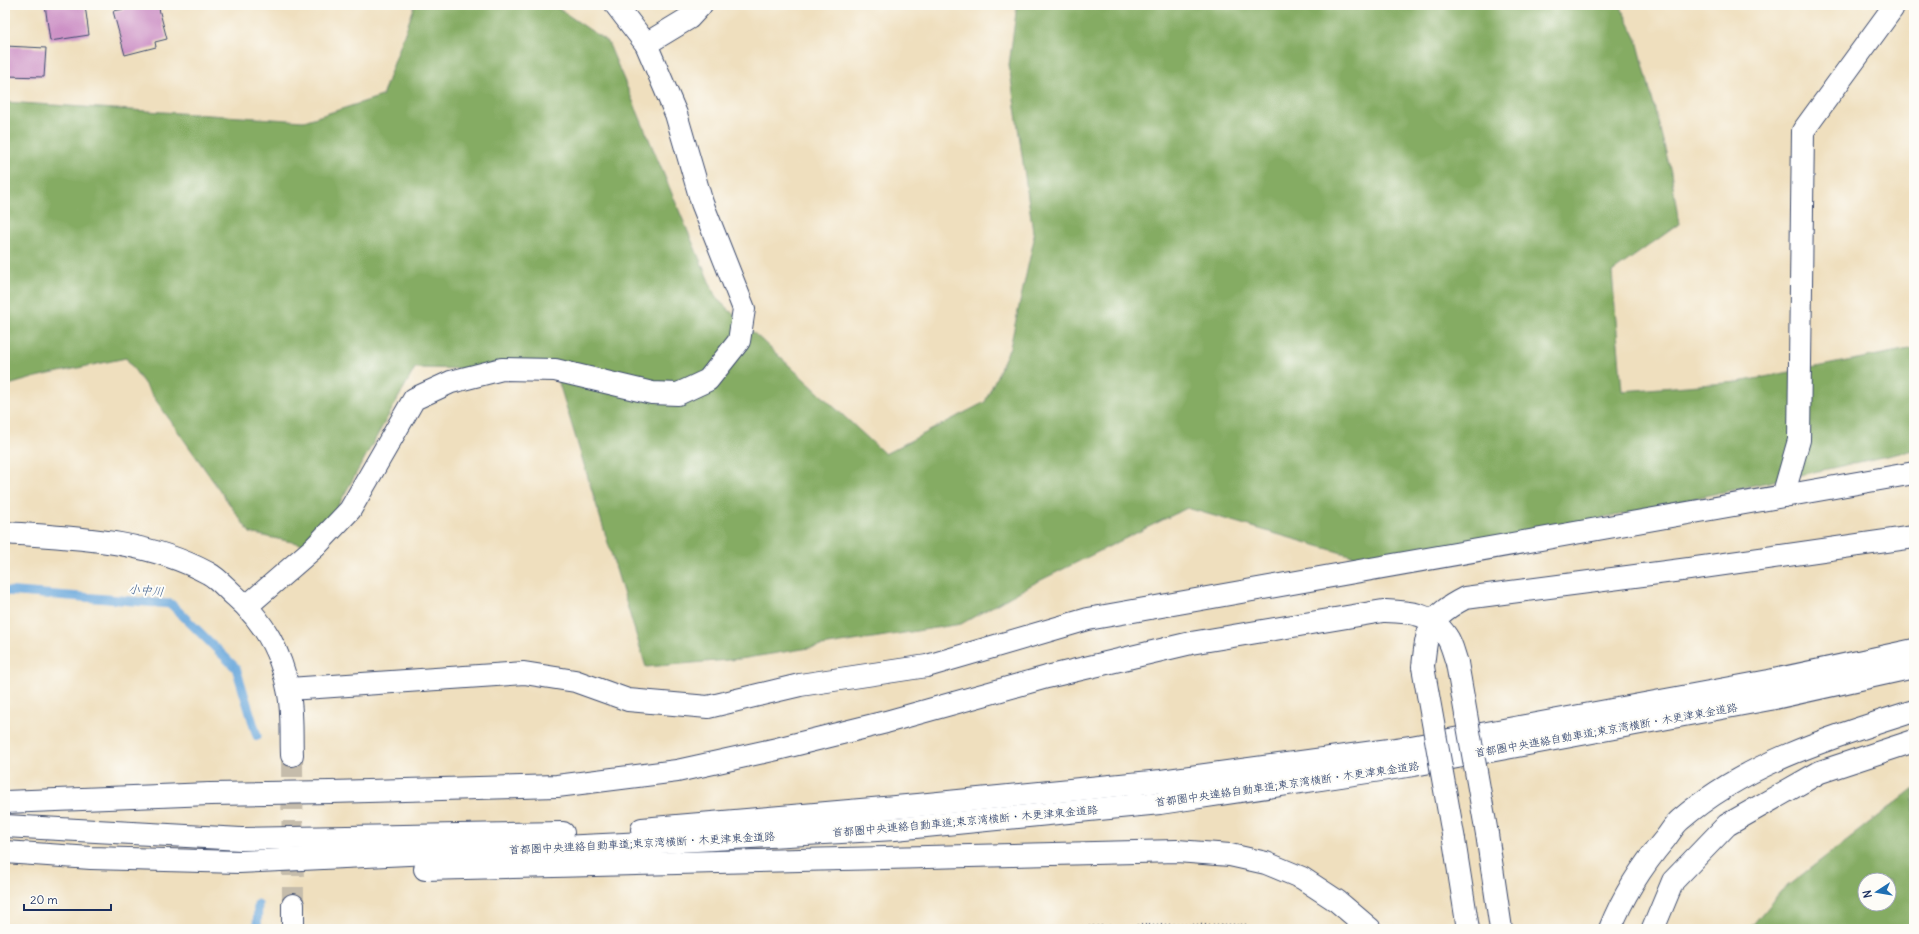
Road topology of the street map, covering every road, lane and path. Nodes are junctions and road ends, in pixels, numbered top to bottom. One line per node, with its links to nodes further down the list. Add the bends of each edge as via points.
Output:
1 (616, 5): 4 (main road)
2 (701, 5): 4 (main road, via 688,18)
3 (1893, 5): 6 (main road, via 1803,131 1799,440)
4 (646, 44): 9 (main road, via 676,114 702,203 744,309 739,341 708,380 678,394 652,393 555,370 502,369 451,382 414,399 350,510 315,547)
5 (1914, 473): 6 (main road)
6 (1783, 496): 13 (main road, via 1088,619 926,666 800,685 708,708 628,700 575,681 524,673)
7 (5, 533): 9 (main road, via 106,541 160,552 209,573)
8 (1914, 537): 10 (main road, via 1465,598 1446,608)
9 (247, 606): 13 (main road, via 265,628 279,658)
10 (1433, 620): 17 (main road, bridge, via 1412,612 1383,611 1191,644 1047,677 784,748 677,771 557,786 210,794); 26 (main road, bridge, via 1426,641 1423,667); 27 (main road, bridge, via 1448,637 1456,664 1487,834)
11 (1914, 650): 18 (main road, 首都圏中央連絡自動車道;東京湾横断・木更津東金道路, via 1769,682 1410,747 1161,781 918,805 599,832 241,839)
12 (1914, 667): 20 (main road, 首都圏中央連絡自動車道;東京湾横断・木更津東金道路, via 1770,699 1414,765 1160,803 895,829)
13 (289, 689): 16 (main road)
14 (1914, 711): 28 (main road, via 1839,734 1774,760 1723,788 1679,821 1644,864)
15 (1914, 741): 29 (main road, via 1820,772 1727,824 1673,881)
16 (292, 755)
17 (5, 802)
18 (5, 826)
19 (5, 852): 20 (main road, 首都圏中央連絡自動車道;東京湾横断・木更津東金道路, via 91,858)
20 (239, 862): 25 (main road, via 419,869 1177,851 1230,855 1266,863 1302,878 1337,901)
21 (293, 905): 22 (main road)
22 (293, 929)
23 (1017, 929): 24 (path, via 1142,925 1247,925)
24 (1253, 929)
25 (1370, 929)
26 (1468, 929)
27 (1501, 929)
28 (1610, 929)
29 (1653, 929)

